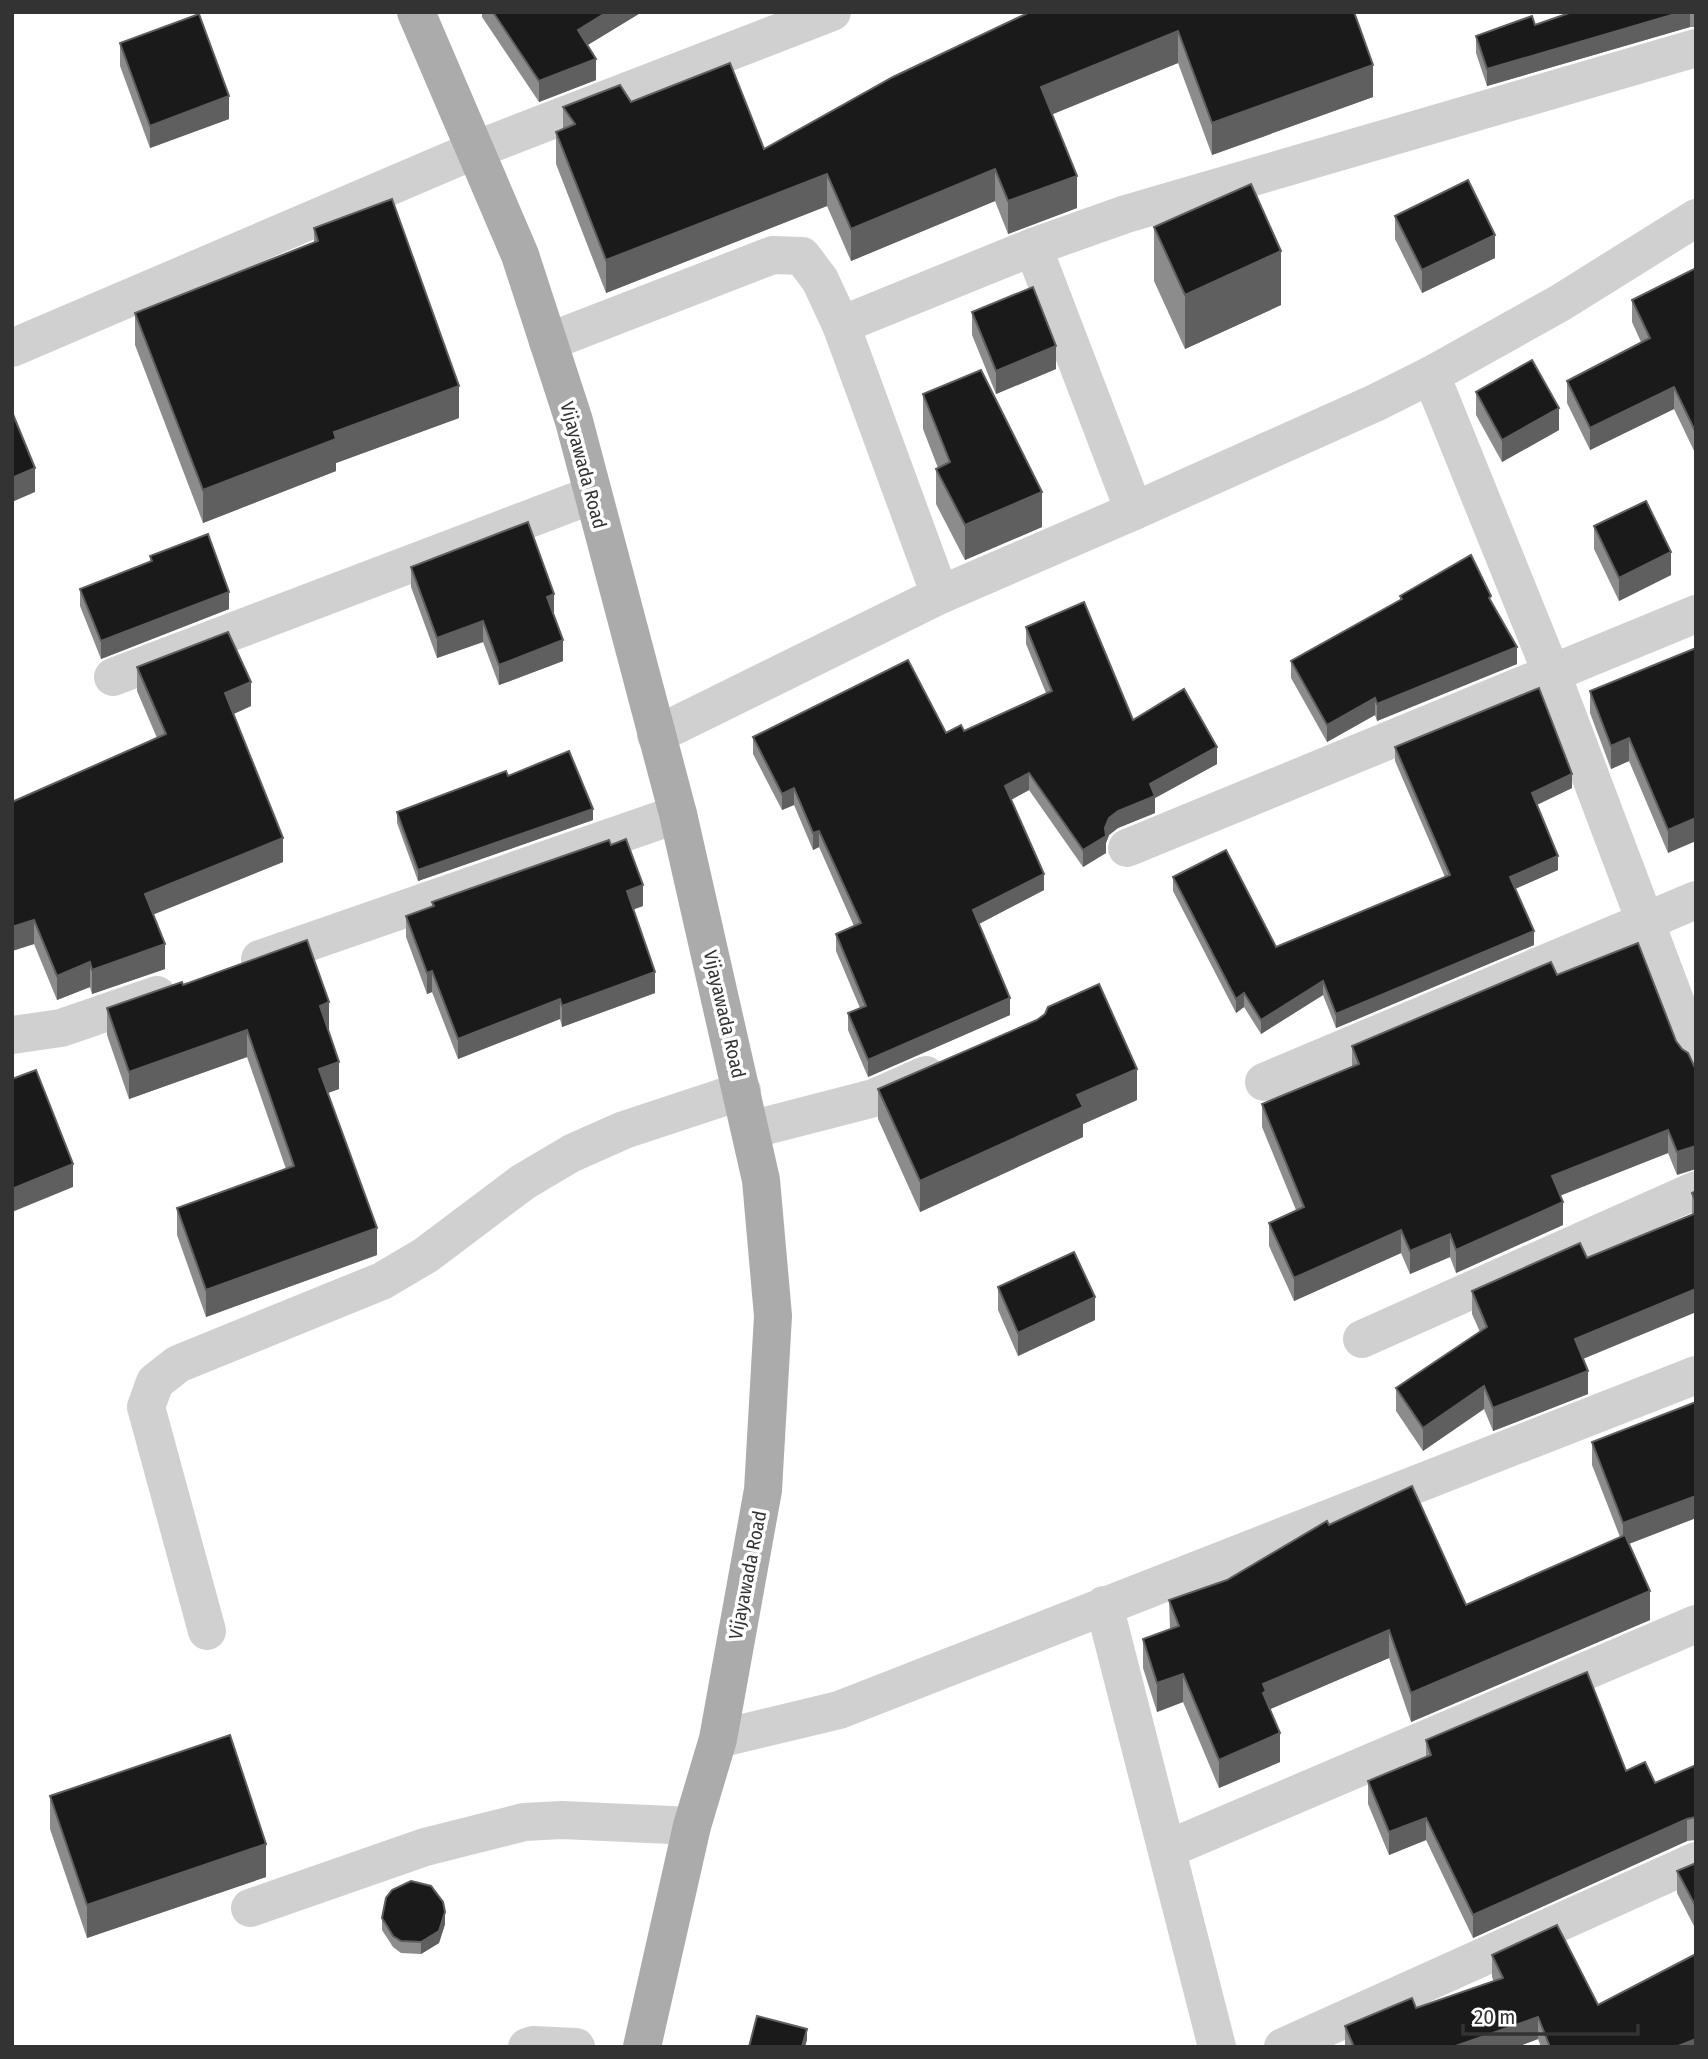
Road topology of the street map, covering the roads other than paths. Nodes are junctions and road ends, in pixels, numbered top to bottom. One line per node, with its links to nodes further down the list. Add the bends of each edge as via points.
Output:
1 (416, 12): 4 (main road, Vijayawada Road)
2 (832, 12): 4 (street)
3 (1696, 48): 6 (street, via 1126,214)
4 (475, 150): 8 (main road, Vijayawada Road, via 520,255); 9 (street)
5 (1696, 218): 10 (street, via 1560,303)
6 (1033, 247): 7 (street); 12 (street)
7 (841, 325): 8 (street, via 820,279 802,256 773,255); 13 (street)
8 (548, 342): 11 (main road, Vijayawada Road)
9 (12, 348)
10 (1431, 375): 12 (street); 15 (street)
11 (592, 495): 16 (street); 17 (main road, Vijayawada Road)
12 (1134, 511): 13 (street)
13 (940, 595): 17 (street)
14 (1696, 614): 15 (street)
15 (1550, 672): 19 (street); 21 (street)
16 (113, 677)
17 (656, 735): 18 (main road, Vijayawada Road)
18 (677, 814): 22 (street); 28 (main road, Vijayawada Road)
19 (1127, 848)
20 (1696, 900): 21 (street)
21 (1646, 920): 25 (street); 27 (street)
22 (232, 969)
23 (192, 983): 24 (street, via 61,1028)
24 (12, 1035)
25 (1696, 1056)
26 (957, 1062): 29 (street, via 874,1098)
27 (1264, 1082)
28 (742, 1091): 29 (main road, Vijayawada Road); 35 (street, via 624,1130 572,1153 523,1182 382,1282 178,1364 155,1381 146,1407)
29 (750, 1130): 36 (main road, Vijayawada Road, via 761,1180 773,1316 769,1405 763,1490)
30 (1696, 1190): 31 (street)
31 (1362, 1339)
32 (1696, 1375): 33 (street)
33 (1104, 1605): 36 (street, via 839,1710); 38 (street)
34 (1696, 1624): 38 (street)
35 (206, 1630)
36 (718, 1739): 37 (main road, Vijayawada Road)
37 (692, 1826): 40 (street, via 524,1822 425,1847); 43 (main road, Vijayawada Road)
38 (1168, 1849): 44 (street)
39 (1696, 1861): 45 (street)
40 (250, 1908)
41 (527, 2047): 42 (street)
42 (576, 2047)
43 (642, 2047)
44 (1217, 2047)
45 (1283, 2047)

